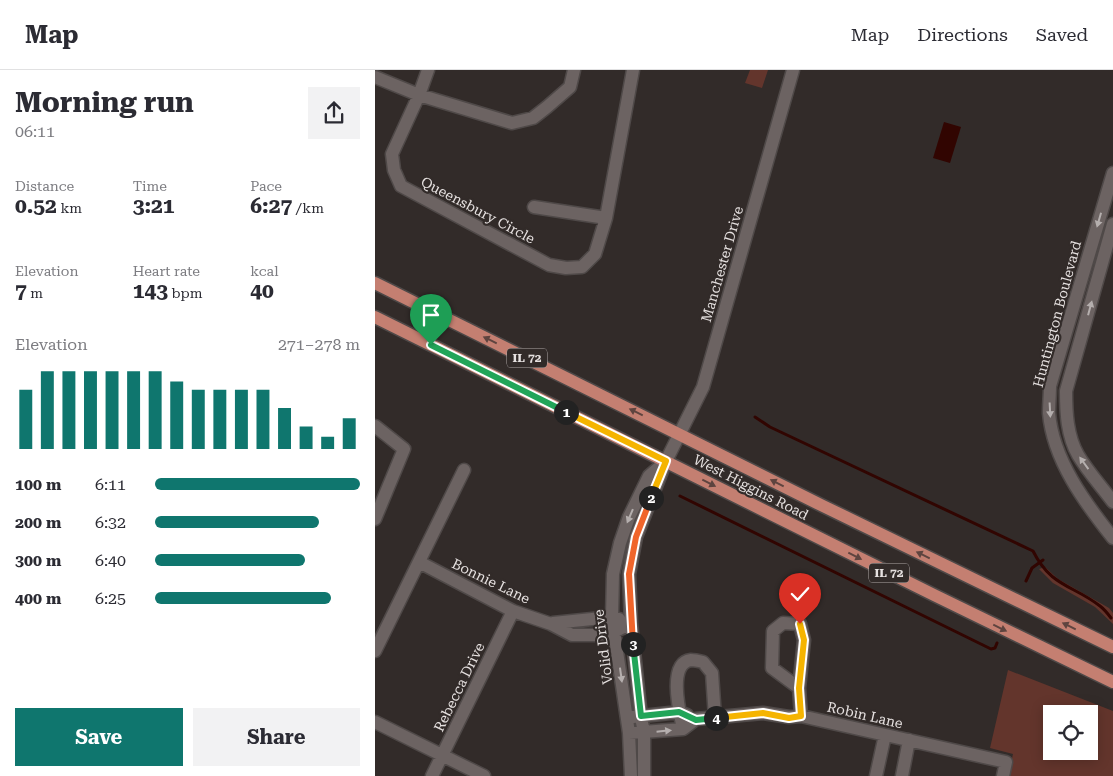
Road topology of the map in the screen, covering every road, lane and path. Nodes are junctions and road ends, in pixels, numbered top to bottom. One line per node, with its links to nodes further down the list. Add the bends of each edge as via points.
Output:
1 (428, 70): 6 (street, Queensbury Circle)
2 (574, 70): 6 (street, via 570,86 547,107 533,118 512,123)
3 (633, 70): 9 (street, Queensbury Circle)
4 (793, 70): 14 (street, Manchester Drive, via 703,387)
5 (375, 77): 6 (street)
6 (419, 95): 9 (street, Queensbury Circle, via 392,154 401,186 549,265 566,268 582,267 595,254)
7 (1112, 181): 19 (street, Huntington Boulevard, one-way to 19, via 1050,386 1049,412 1063,462 1077,488)
8 (534, 207): 9 (street)
9 (606, 218)
10 (1113, 224): 17 (street, Huntington Boulevard, one-way to 10, via 1078,455 1070,435 1066,390)
11 (375, 283): 14 (main road, West Higgins Road / IL 72, one-way to 11)
12 (375, 317): 15 (main road, West Higgins Road / IL 72)
13 (375, 426): 18 (street, via 404,449)
14 (679, 434): 15 (street, Manchester Drive); 26 (main road, West Higgins Road / IL 72, one-way to 14)
15 (666, 461): 22 (street, Volid Drive, one-way to 22, via 649,476 629,517 613,574); 23 (street, via 636,537 629,574); 28 (main road, West Higgins Road / IL 72, one-way to 28)
16 (464, 470): 20 (street)
17 (1113, 502)
18 (375, 519)
19 (1113, 538)
20 (419, 562): 21 (street, Bonnie Lane); 27 (street)
21 (513, 611): 24 (street, Bonnie Lane); 42 (street, Rebecca Drive)
22 (612, 616): 23 (street, Bonnie Lane); 24 (street, Bonnie Lane); 25 (street, Volid Drive)
23 (631, 623): 25 (street, Bonnie Lane); 31 (street)
24 (551, 624): 25 (street, Bonnie Lane, via 572,634)
25 (614, 632): 33 (street, Volid Drive, one-way to 33)
26 (1113, 647)
27 (375, 650)
28 (1113, 682)
29 (799, 688): 29 (street, via 804,640 800,624 783,623 773,631 772,668); 32 (street)
30 (679, 712): 31 (street); 34 (street, via 677,674 681,664 690,660 703,662 712,673); 35 (street); 37 (street)
31 (641, 716): 33 (street); 39 (street)
32 (801, 716): 34 (street, Robin Lane, via 789,718 763,713); 40 (street, Robin Lane)
33 (627, 717): 38 (street, Volid Drive)
34 (715, 718): 35 (street, Robin Lane)
35 (696, 720): 37 (street, Robin Lane)
36 (375, 722): 42 (street)
37 (683, 729): 39 (street, Robin Lane, one-way to 37)
38 (629, 733): 39 (street, Robin Lane); 45 (street, Volid Drive)
39 (644, 733): 46 (street)
40 (885, 735): 41 (street, Robin Lane); 47 (street)
41 (909, 740): 48 (street); 49 (street, Robin Lane, via 1006,762)
42 (443, 754): 43 (street, Rebecca Drive); 44 (street)
43 (433, 776)
44 (484, 776)
45 (631, 776)
46 (644, 776)
47 (876, 776)
48 (901, 776)
49 (1003, 776)

